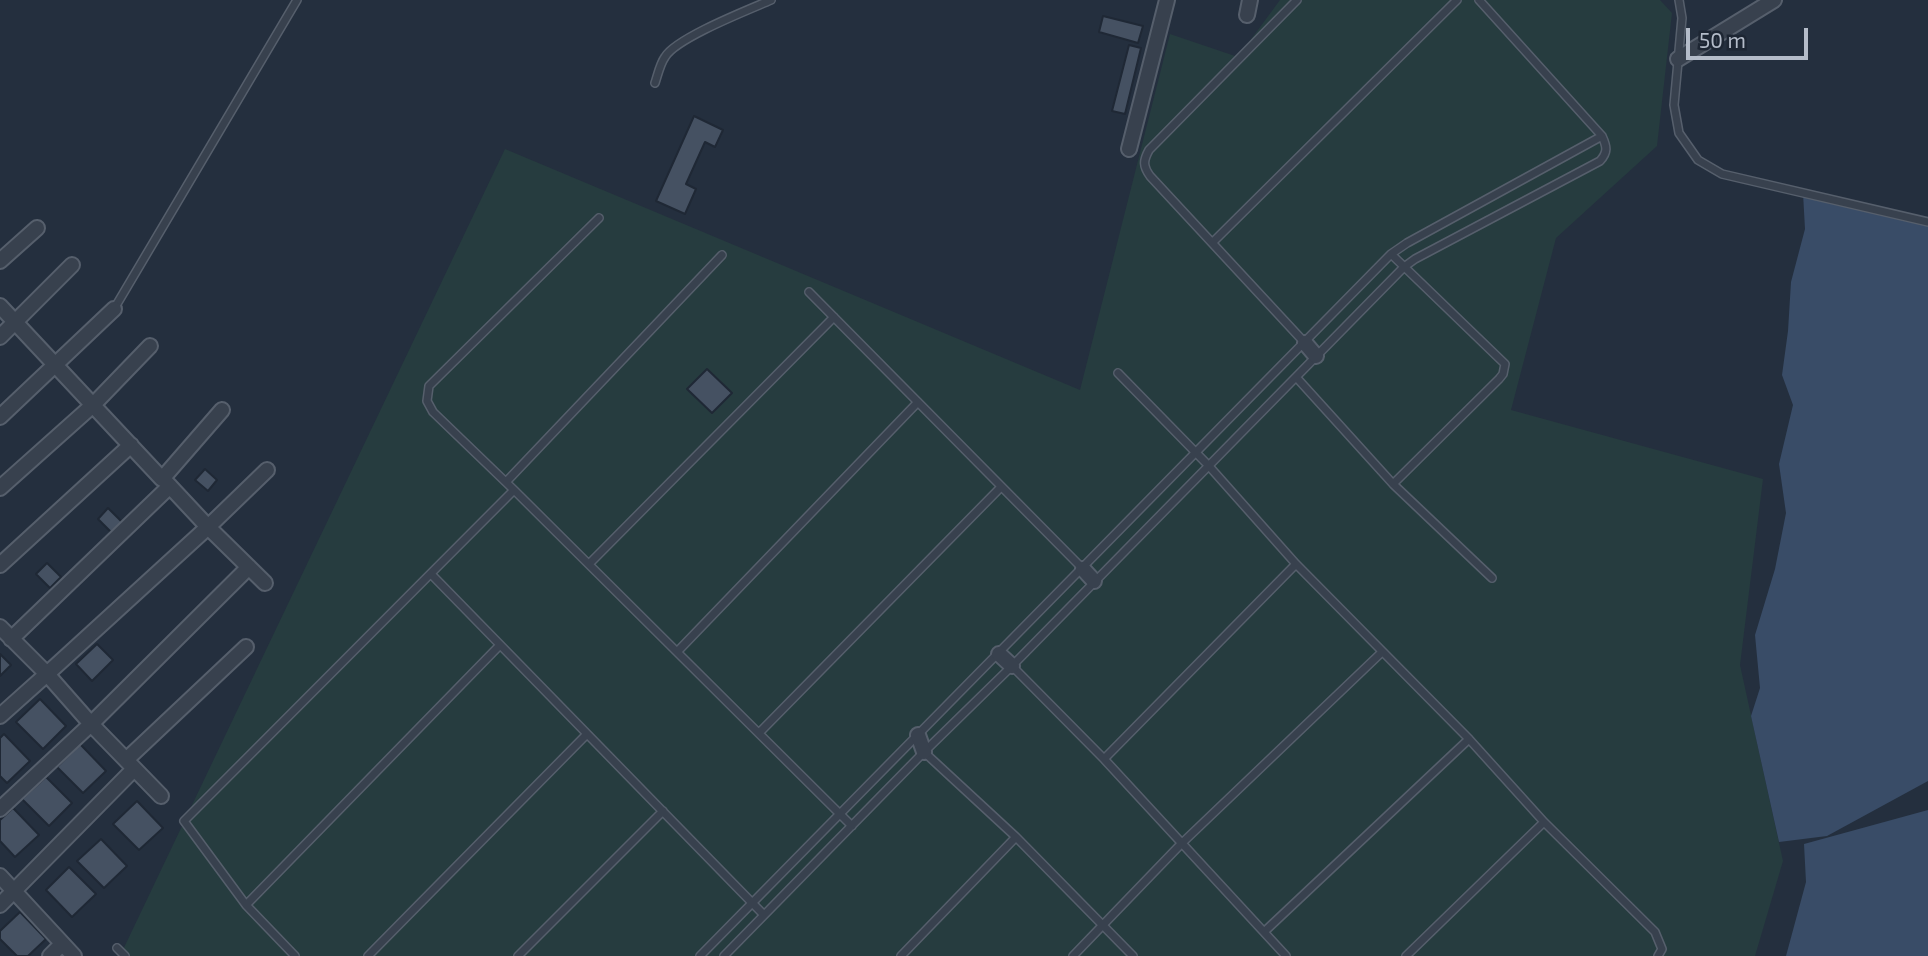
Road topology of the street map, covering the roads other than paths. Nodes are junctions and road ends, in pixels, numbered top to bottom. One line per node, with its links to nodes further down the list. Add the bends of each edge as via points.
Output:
1 (297, 0): 26 (lane)
2 (771, 0): 12 (lane, via 673,47 664,57)
3 (1167, 0): 14 (street)
4 (1250, 0): 10 (street)
5 (1297, 0): 18 (lane, via 1144,160 1150,176)
6 (1457, 0): 18 (lane)
7 (1479, 0): 13 (lane)
8 (1679, 0): 11 (lane)
9 (1774, 0): 11 (street)
10 (1247, 15)
11 (1678, 59): 16 (lane, via 1674,105 1679,133 1698,160 1722,174)
12 (656, 83)
13 (1602, 136): 19 (lane); 23 (lane, via 1607,147 1600,161)
14 (1129, 149)
15 (599, 218): 45 (lane, via 429,386 426,401 433,412)
16 (1928, 222)
17 (37, 228): 21 (street)
18 (1213, 242): 30 (lane)
19 (1391, 254): 23 (lane); 30 (lane)
20 (722, 255): 45 (lane)
21 (0, 261)
22 (72, 265): 28 (street)
23 (1404, 267): 32 (lane); 46 (lane, via 1505,364 1499,379)
24 (808, 292): 27 (lane)
25 (0, 306): 28 (street)
26 (114, 309): 33 (street)
27 (834, 317): 36 (lane); 51 (lane)
28 (15, 322): 29 (street); 33 (street)
29 (0, 337)
30 (1305, 343): 32 (street); 41 (lane)
31 (150, 346): 37 (street)
32 (1316, 356): 35 (lane)
33 (55, 365): 37 (street); 39 (street)
34 (1118, 373): 41 (lane)
35 (1296, 377): 42 (lane); 46 (lane)
36 (918, 402): 48 (lane); 64 (lane)
37 (93, 405): 40 (street); 47 (street)
38 (222, 410): 44 (street)
39 (0, 417)
40 (131, 445): 44 (street); 52 (street)
41 (1197, 453): 42 (lane); 55 (lane)
42 (1208, 465): 53 (lane); 58 (lane)
43 (267, 470): 50 (street)
44 (166, 482): 50 (street); 61 (street)
45 (506, 482): 49 (lane)
46 (1393, 484): 57 (lane)
47 (0, 488)
48 (1001, 488): 55 (lane); 71 (lane)
49 (514, 491): 51 (lane); 56 (lane)
50 (208, 527): 54 (street); 68 (street)
51 (589, 564): 64 (lane)
52 (0, 565)
53 (1296, 565): 65 (lane); 76 (lane)
54 (249, 567): 59 (street); 70 (street)
55 (1083, 569): 58 (street); 66 (lane)
56 (431, 574): 62 (lane); 90 (lane, via 184,821)
57 (1492, 578)
58 (1094, 581): 67 (lane)
59 (265, 583)
60 (0, 626): 61 (street)
61 (11, 639): 68 (street)
62 (500, 645): 72 (lane); 90 (lane)
63 (246, 647): 77 (street)
64 (677, 652): 71 (lane)
65 (1382, 652): 74 (lane); 85 (lane)
66 (999, 654): 67 (street); 73 (lane)
67 (1012, 666): 75 (lane); 76 (lane)
68 (47, 674): 69 (street); 70 (street)
69 (0, 716)
70 (91, 724): 77 (street); 79 (street)
71 (759, 733): 81 (lane)
72 (587, 734): 80 (lane); 100 (lane)
73 (918, 735): 75 (street); 81 (lane)
74 (1469, 739): 82 (lane); 93 (lane)
75 (923, 752): 83 (lane); 84 (lane)
76 (1104, 759): 85 (lane)
77 (130, 764): 78 (street); 87 (street)
78 (161, 796)
79 (0, 809)
80 (663, 811): 88 (lane); 101 (lane)
81 (840, 815): 83 (lane); 88 (lane)
82 (1544, 822): 108 (lane); 109 (lane, via 1655,932 1662,949)
83 (852, 826): 91 (lane)
84 (1016, 837): 92 (lane); 104 (lane)
85 (1181, 844): 92 (lane); 93 (lane)
86 (0, 876): 87 (street)
87 (14, 891): 89 (street); 94 (street)
88 (752, 904): 91 (lane); 102 (lane)
89 (0, 905)
90 (246, 905): 99 (lane)
91 (764, 915): 103 (lane)
92 (1104, 925): 105 (lane); 106 (lane)
93 (1265, 931): 107 (lane)
94 (62, 943): 96 (street); 97 (street)
95 (117, 948): 98 (lane)
96 (50, 956)
97 (74, 956)
98 (125, 956)
99 (295, 956)
100 (368, 956)
101 (517, 956)
102 (700, 956)
103 (724, 956)
104 (901, 956)
105 (1073, 956)
106 (1133, 956)
107 (1286, 956)
108 (1406, 956)
109 (1658, 956)

